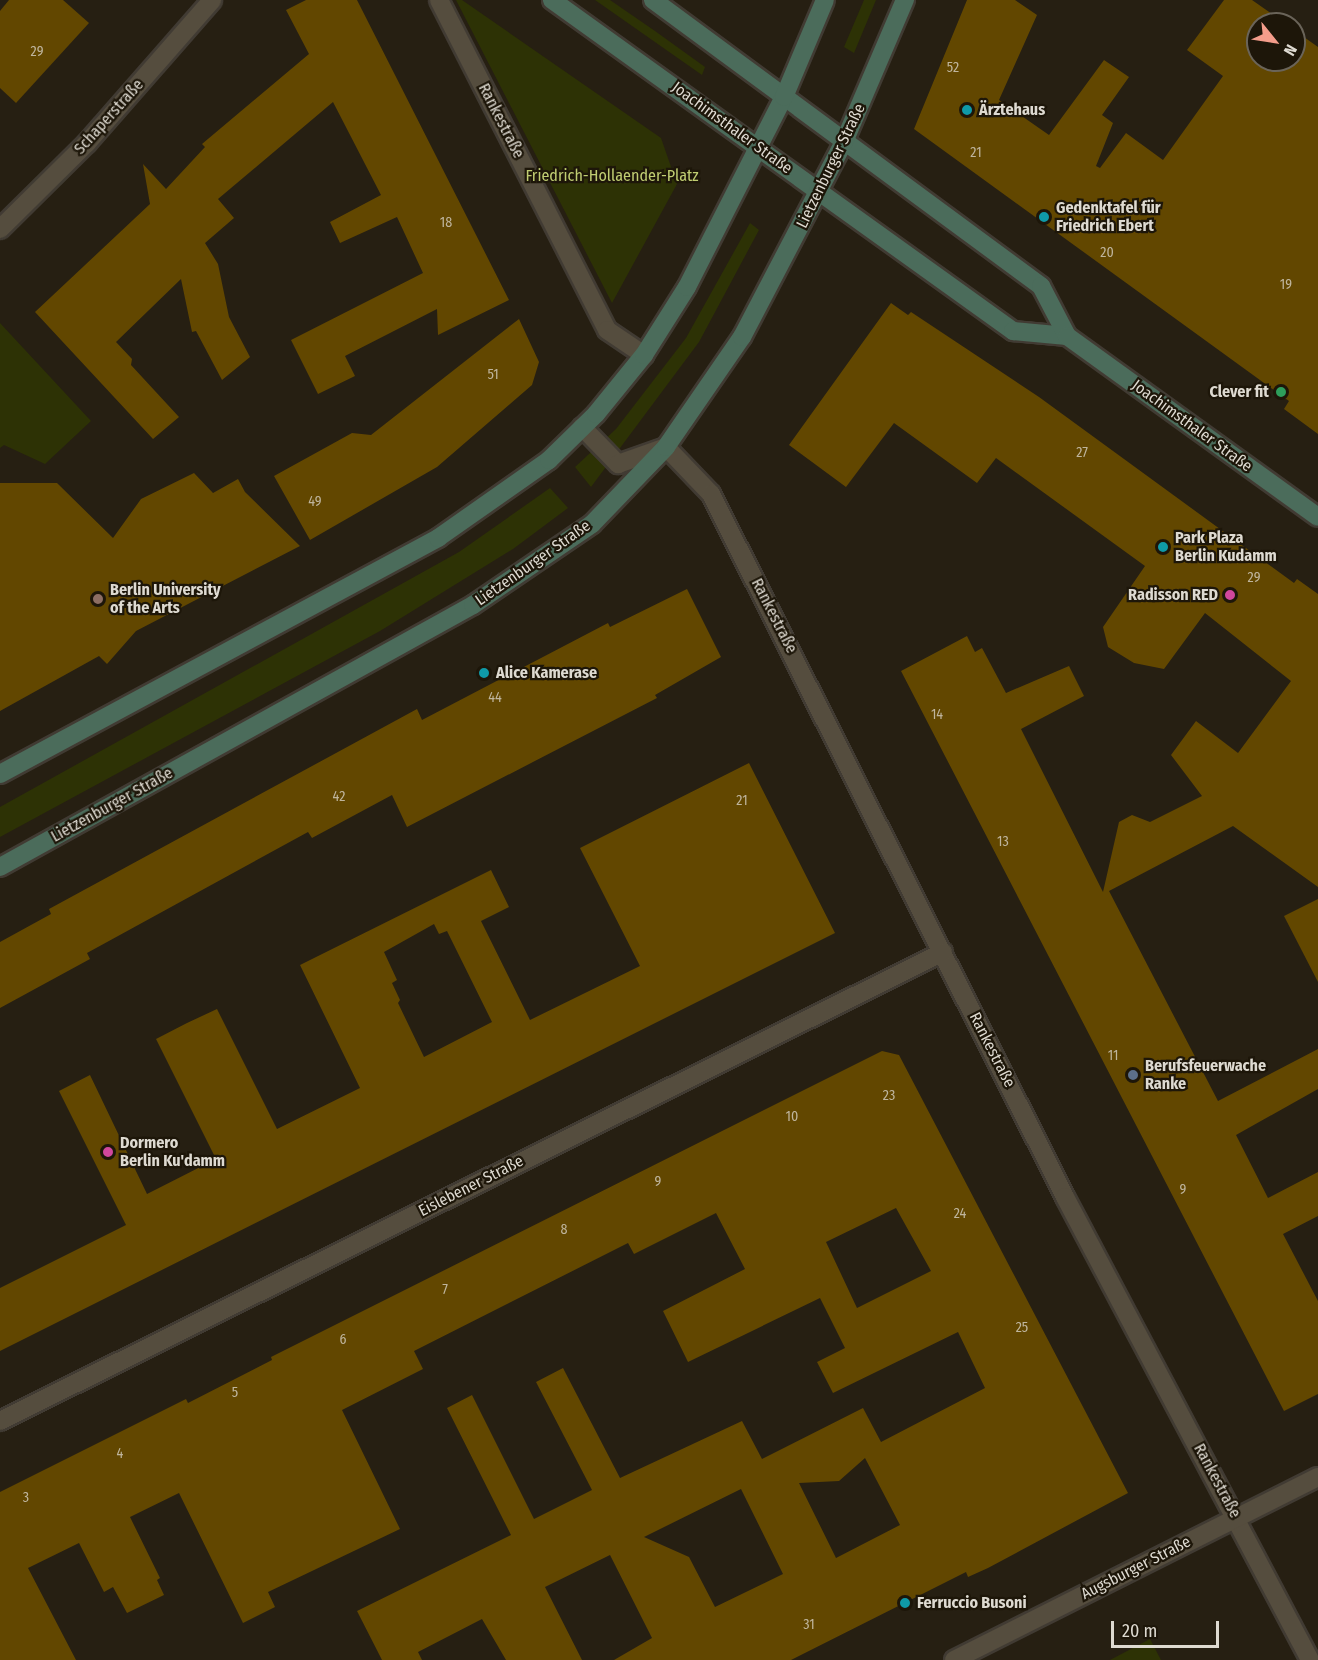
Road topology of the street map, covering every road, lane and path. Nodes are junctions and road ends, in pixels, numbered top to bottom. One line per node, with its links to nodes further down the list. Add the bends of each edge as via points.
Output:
1 (212, 0): 11 (street, Schaperstraße, via 87,144)
2 (439, 0): 13 (street, Rankestraße, via 607,330)
3 (552, 0): 9 (main road, Joachimsthaler Straße)
4 (652, 0): 7 (main road, Joachimsthaler Straße)
5 (825, 0): 7 (main road)
6 (905, 0): 8 (main road, Lietzenburger Straße)
7 (784, 97): 8 (main road, Joachimsthaler Straße); 9 (main road)
8 (844, 142): 10 (main road, Lietzenburger Straße); 12 (main road, Joachimsthaler Straße, via 1041,286)
9 (759, 147): 10 (main road, Joachimsthaler Straße); 13 (main road, via 687,286)
10 (819, 192): 12 (main road, Joachimsthaler Straße, via 1012,331); 15 (main road, Lietzenburger Straße, via 742,337)
11 (0, 229)
12 (1067, 336): 16 (main road, Joachimsthaler Straße)
13 (644, 355): 14 (main road)
14 (582, 427): 15 (street, via 618,464); 17 (main road, via 549,460 438,538)
15 (666, 447): 18 (main road, Lietzenburger Straße, via 592,524 473,605); 19 (street, Rankestraße, via 711,494)
16 (1318, 517)
17 (0, 774)
18 (0, 867)
19 (943, 952): 20 (street, Eislebener Straße); 22 (street, Rankestraße, via 1065,1197)
20 (0, 1421)
21 (1318, 1478): 22 (street, Augsburger Straße)
22 (1237, 1517): 23 (street, Augsburger Straße); 24 (street, Rankestraße)
23 (954, 1660)
24 (1310, 1660)

